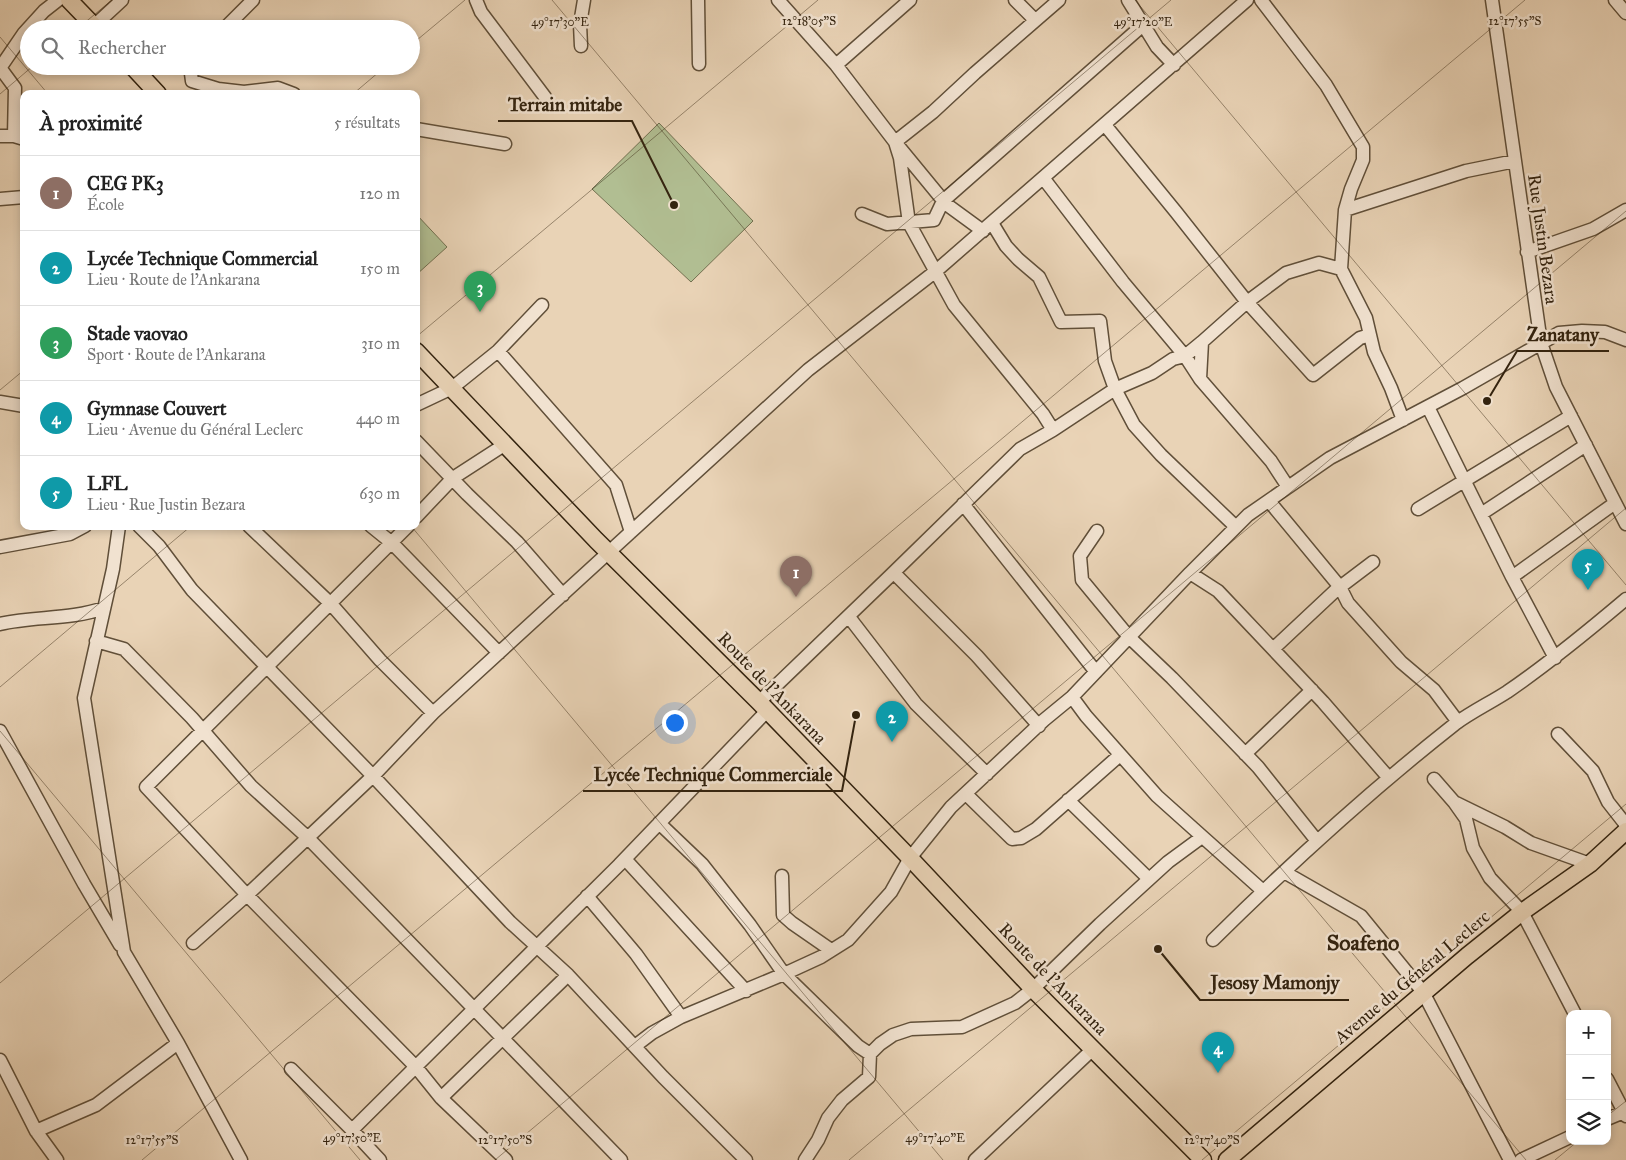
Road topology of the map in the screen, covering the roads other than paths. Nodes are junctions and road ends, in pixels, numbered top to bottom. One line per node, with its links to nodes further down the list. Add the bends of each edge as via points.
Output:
1 (58, 0): 18 (street)
2 (69, 0): 19 (main road)
3 (122, 0): 20 (street)
4 (253, 0): 21 (street)
5 (476, 0): 36 (street, via 481,12)
6 (584, 0): 25 (street)
7 (698, 0): 26 (street)
8 (778, 0): 27 (street)
9 (910, 0): 27 (street)
10 (1016, 0): 22 (street)
11 (1059, 0): 22 (street)
12 (1247, 0): 28 (street)
13 (1261, 0): 48 (street, via 1326,84 1363,147 1363,160)
14 (1492, 0): 43 (street, Rue Justin Bezara)
15 (1615, 0): 17 (street)
16 (1131, 1): 23 (street)
17 (1626, 13)
18 (36, 20)
19 (88, 20)
20 (102, 20)
21 (233, 20)
22 (1035, 20): 41 (street)
23 (1144, 25): 28 (street, via 1157,47); 47 (street)
24 (20, 39): 29 (street)
25 (581, 46)
26 (699, 64)
27 (836, 65): 41 (street)
28 (1174, 65): 37 (street)
29 (1, 68): 40 (street, via 15,88)
30 (140, 75): 32 (main road)
31 (191, 75): 33 (street, via 192,81)
32 (154, 90)
33 (227, 90)
34 (261, 90): 35 (street)
35 (283, 90)
36 (545, 98)
37 (1105, 125): 44 (street); 56 (street)
38 (420, 130): 42 (street)
39 (0, 136): 40 (street)
40 (19, 138)
41 (895, 142): 47 (street); 51 (street)
42 (505, 144)
43 (1515, 161): 48 (street, via 1466,172); 53 (street, Rue Justin Bezara)
44 (1044, 179): 52 (street); 64 (street)
45 (20, 198): 46 (street)
46 (0, 200)
47 (943, 201): 51 (street, via 934,220); 52 (street)
48 (1345, 210): 54 (street)
49 (1626, 210): 53 (street, via 1593,229)
50 (862, 214): 51 (street, via 887,224)
51 (909, 223): 55 (street)
52 (988, 227): 55 (street); 67 (street, via 1039,277 1061,322 1100,321 1105,361)
53 (1527, 252): 61 (street, Rue Justin Bezara)
54 (1341, 268): 56 (street, via 1319,263 1286,273); 58 (street, via 1366,318)
55 (936, 271): 74 (street, via 954,305); 96 (street, via 808,370)
56 (1247, 302): 58 (street, via 1313,375 1360,338); 60 (street)
57 (542, 306): 62 (street)
58 (1370, 335): 73 (street)
59 (1626, 340): 61 (street, via 1606,332 1582,331 1559,334)
60 (1202, 342): 64 (street); 65 (street)
61 (1540, 343): 71 (street); 72 (street, Rue Justin Bezara)
62 (498, 351): 66 (street); 96 (street, via 616,485)
63 (420, 355): 66 (main road, Route de l'Ankarana)
64 (1185, 356): 65 (street); 67 (street)
65 (1200, 379): 80 (street, via 1271,461)
66 (452, 388): 69 (street); 76 (main road, Route de l'Ankarana)
67 (1115, 389): 74 (street); 88 (street, via 1134,425)
68 (0, 402): 70 (street)
69 (420, 403)
70 (20, 405)
71 (1428, 407): 73 (street); 79 (street)
72 (1571, 416): 77 (street, Rue Justin Bezara); 79 (street)
73 (1403, 420): 80 (street, via 1330,458)
74 (1053, 430): 83 (street, via 1020,449)
75 (420, 445): 78 (street)
76 (504, 445): 78 (street); 99 (main road, Route de l'Ankarana)
77 (1586, 445): 82 (street, Rue Justin Bezara); 86 (street)
78 (453, 478): 85 (street); 105 (street, via 517,542)
79 (1465, 481): 84 (street); 86 (street)
80 (1288, 487): 81 (street)
81 (1269, 501): 88 (street); 104 (street)
82 (1615, 503): 87 (street, Rue Justin Bezara); 103 (street)
83 (963, 504): 101 (street); 117 (street)
84 (1418, 509)
85 (420, 514)
86 (1481, 514): 103 (street)
87 (1626, 524)
88 (1236, 527): 102 (street)
89 (78, 530): 98 (street)
90 (118, 530): 108 (street)
91 (143, 530): 116 (street, via 192,590)
92 (253, 530): 107 (street)
93 (376, 530): 97 (street)
94 (404, 530): 97 (street)
95 (1097, 531): 111 (street, via 1080,556 1082,580)
96 (631, 532): 99 (street)
97 (392, 544): 107 (street); 114 (street)
98 (0, 547)
99 (608, 552): 105 (street); 120 (main road, Route de l'Ankarana)
100 (1374, 562): 104 (street)
101 (894, 573): 109 (street); 123 (street, via 978,656)
102 (1190, 573): 111 (street); 113 (street, via 1218,592)
103 (1512, 577): 115 (street)
104 (1340, 587): 113 (street); 122 (street, via 1348,604 1401,662 1434,690)
105 (563, 595): 114 (street)
106 (1626, 600): 115 (street)
107 (331, 604): 116 (street); 121 (street)
108 (104, 608): 110 (street, via 82,614); 112 (street)
109 (849, 617): 120 (street); 129 (street, via 916,704)
110 (0, 624)
111 (1129, 637): 117 (street); 127 (street)
112 (96, 640): 124 (street, via 124,649); 156 (street, via 84,698)
113 (1273, 649): 118 (street)
114 (499, 652): 121 (street)
115 (1555, 658): 122 (street)
116 (266, 667): 124 (street); 130 (street)
117 (1096, 672): 119 (street)
118 (1312, 690): 127 (street); 131 (street)
119 (1072, 698): 123 (street); 128 (street)
120 (763, 707): 136 (street); 142 (main road, Route de l'Ankarana)
121 (433, 713): 130 (street)
122 (1458, 722): 131 (street)
123 (1039, 726): 129 (street)
124 (202, 730): 139 (street, via 251,786); 149 (street, via 146,787)
125 (0, 731): 156 (street)
126 (1558, 734): 137 (street, via 1593,771 1608,802)
127 (1245, 754): 141 (street)
128 (1120, 755): 134 (street); 140 (street, via 1157,796)
129 (987, 774): 133 (street)
130 (373, 776): 139 (street); 154 (street)
131 (1388, 777): 141 (street)
132 (1434, 779): 135 (street)
133 (966, 794): 134 (street, via 1012,839 1021,838 1036,829); 142 (street, via 951,807)
134 (1068, 800): 147 (street)
135 (1454, 802): 144 (street, via 1532,844); 151 (street, via 1466,819 1473,848 1490,878)
136 (659, 823): 143 (street); 157 (street, via 702,864)
137 (1626, 825)
138 (1626, 831): 144 (main road, Avenue du Général Leclerc)
139 (307, 837): 149 (street); 162 (street)
140 (1202, 837): 147 (street); 148 (street)
141 (1318, 841): 145 (street)
142 (910, 858): 155 (street, via 891,892 848,940); 159 (main road, Route de l'Ankarana)
143 (625, 859): 150 (street); 160 (street)
144 (1590, 864): 151 (main road, Avenue du Général Leclerc)
145 (1284, 872): 148 (street); 161 (street, via 1361,916)
146 (782, 876): 155 (street, via 784,915)
147 (1149, 880): 159 (street)
148 (1263, 891): 152 (street)
149 (247, 895): 153 (street); 171 (street)
150 (587, 896): 154 (street); 164 (street, via 636,954)
151 (1522, 912): 161 (main road, Avenue du Général Leclerc); 163 (street)
152 (1213, 940)
153 (193, 943)
154 (536, 946): 158 (street); 162 (street)
155 (831, 950): 157 (street)
156 (124, 952): 166 (street)
157 (784, 974): 160 (street); 169 (street)
158 (568, 975): 165 (street); 167 (street)
159 (1033, 989): 168 (main road, Route de l'Ankarana); 169 (street, via 1015,1003 962,1027 911,1030 893,1035)
160 (746, 991): 164 (street)
161 (1423, 992): 189 (main road, Avenue du Général Leclerc); 190 (street)
162 (473, 1009): 165 (street); 171 (street)
163 (1573, 1010)
164 (681, 1017): 167 (street)
165 (503, 1038): 174 (street); 184 (street)
166 (178, 1043): 178 (street, via 96,1105); 180 (street)
167 (635, 1046): 185 (street)
168 (1093, 1049): 187 (street); 188 (main road, Route de l'Ankarana)
169 (870, 1054): 186 (street, via 869,1077 842,1100 828,1118)
170 (0, 1060): 178 (street)
171 (416, 1067): 174 (street); 177 (street)
172 (291, 1069): 177 (street)
173 (1611, 1087): 175 (street)
174 (441, 1098): 183 (street)
175 (1625, 1113): 176 (street)
176 (1611, 1118)
177 (352, 1130): 182 (street)
178 (36, 1131): 181 (street)
179 (1566, 1139): 191 (street)
180 (238, 1159)
181 (57, 1160)
182 (380, 1160)
183 (506, 1160)
184 (620, 1160)
185 (746, 1160)
186 (805, 1160)
187 (975, 1160)
188 (1203, 1160)
189 (1227, 1160)
190 (1510, 1160)
191 (1521, 1160)

